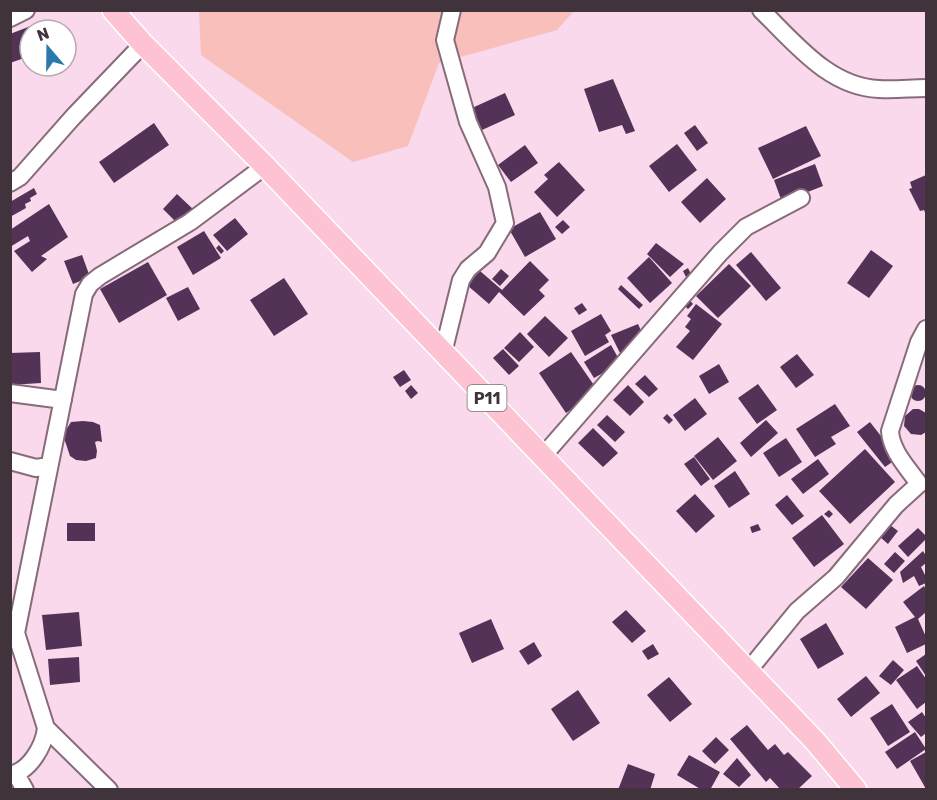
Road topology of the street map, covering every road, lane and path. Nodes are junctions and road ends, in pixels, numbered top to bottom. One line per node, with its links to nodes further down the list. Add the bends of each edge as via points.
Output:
1 (26, 10): 5 (street)
2 (113, 10): 6 (main road, P11)
3 (452, 10): 12 (street, via 445,40 468,122 497,187 505,223 487,253 461,280)
4 (761, 10): 7 (street, via 812,60 839,79 879,89)
5 (10, 18)
6 (143, 44): 8 (main road, P11); 9 (street, via 20,177)
7 (927, 88)
8 (265, 166): 12 (main road, P11); 14 (street, via 190,222 90,284 84,294)
9 (10, 183)
10 (801, 198): 15 (street, via 746,227)
11 (927, 329): 18 (street, via 919,342 890,431 894,448)
12 (443, 353): 15 (main road, P11)
13 (10, 393): 14 (street)
14 (63, 400): 17 (street)
15 (543, 456): 20 (main road, P11)
16 (10, 462): 17 (street, via 36,468)
17 (49, 466): 19 (street)
18 (923, 481): 20 (street, via 896,505 836,576 797,611)
19 (18, 588): 21 (street, via 16,633)
20 (748, 671): 25 (main road, P11)
21 (46, 728): 22 (street, via 39,750 26,768); 24 (street)
22 (13, 775): 23 (street)
23 (25, 789)
24 (110, 789)
25 (856, 789)

